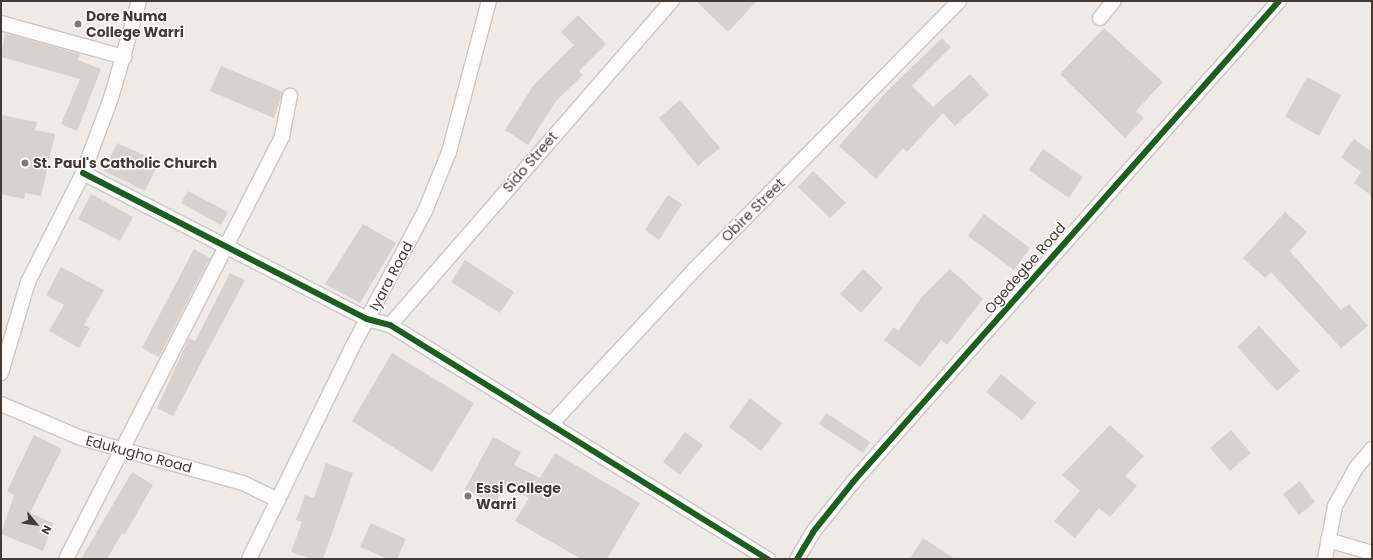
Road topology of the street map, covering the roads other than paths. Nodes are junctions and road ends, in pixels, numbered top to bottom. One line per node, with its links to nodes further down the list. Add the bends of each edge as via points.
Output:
1 (139, 1): 9 (street)
2 (488, 1): 13 (street, Iyara Road, via 449,152 425,211)
3 (672, 1): 14 (street, Sido Street)
4 (959, 1): 17 (street, Obire Street, via 694,270)
5 (1114, 1): 7 (street)
6 (1279, 1): 26 (street, Ogedegbe Road, via 853,482 813,532)
7 (1100, 18)
8 (1, 22): 9 (street)
9 (124, 57): 11 (street)
10 (290, 96): 12 (street, via 282,136)
11 (83, 173): 12 (street); 15 (street, via 28,282)
12 (227, 249): 13 (street); 19 (street)
13 (367, 318): 14 (street); 20 (street, Iyara Road)
14 (390, 325): 17 (street)
15 (1, 373)
16 (1, 404): 19 (street, Edukugho Road, via 81,438)
17 (552, 423): 25 (street)
18 (1372, 449): 21 (street, via 1356,468 1335,506)
19 (124, 450): 20 (street, Edukugho Road, via 243,483); 23 (street)
20 (278, 500): 24 (street, Iyara Road)
21 (1328, 540): 22 (street); 27 (street)
22 (1372, 553)
23 (66, 559)
24 (249, 559)
25 (768, 559)
26 (797, 559)
27 (1325, 559)

